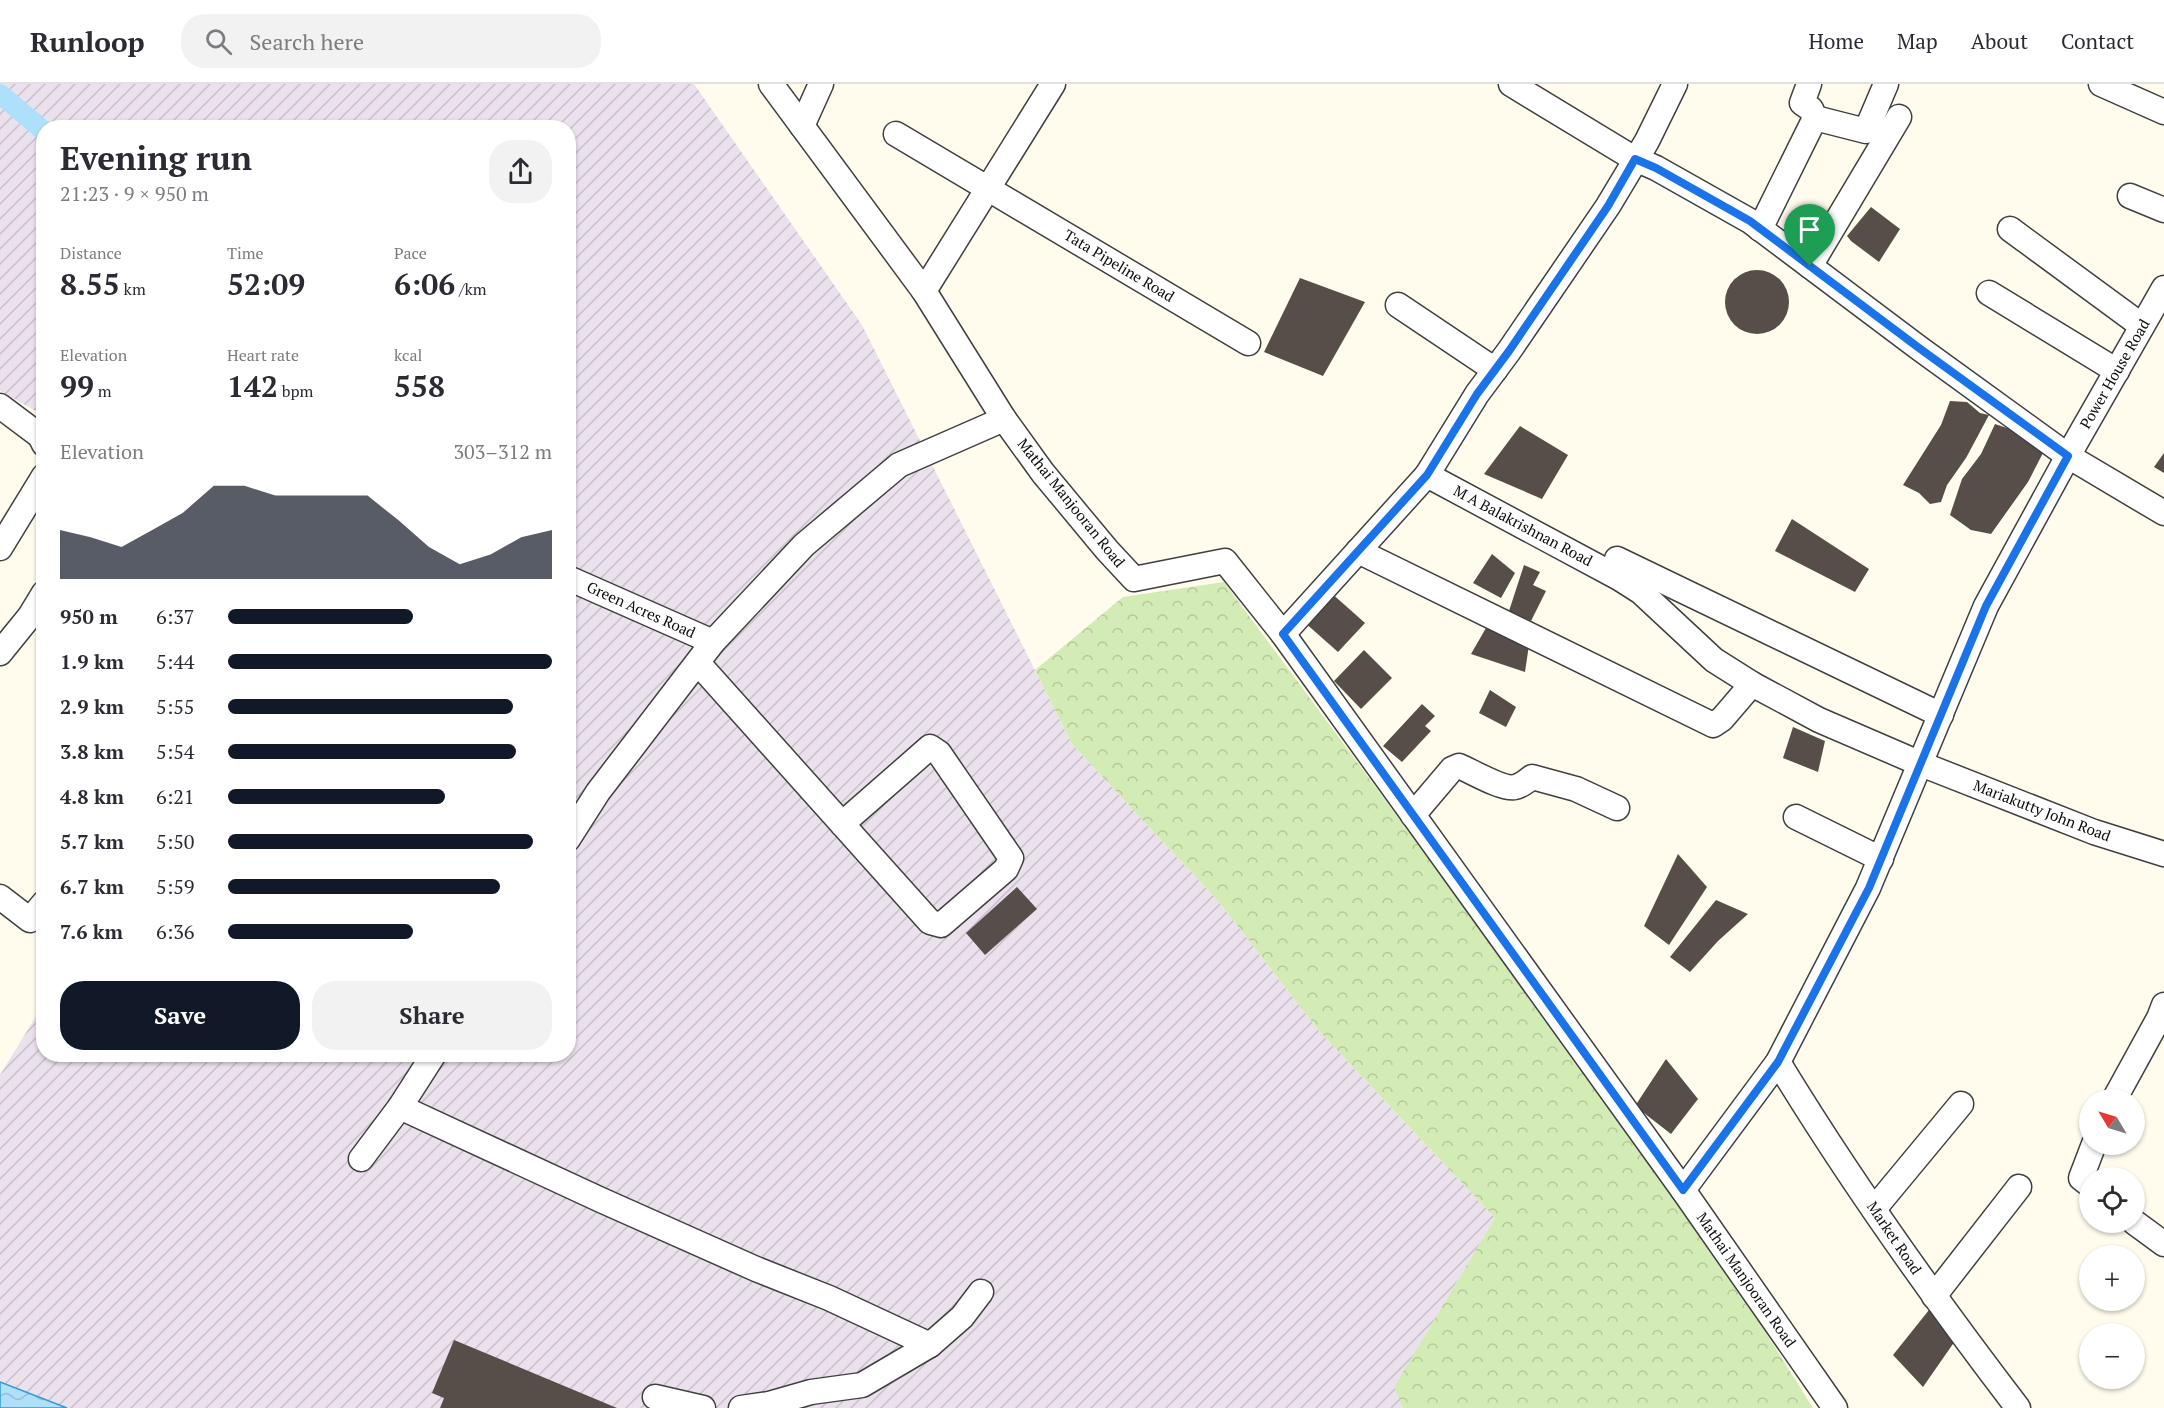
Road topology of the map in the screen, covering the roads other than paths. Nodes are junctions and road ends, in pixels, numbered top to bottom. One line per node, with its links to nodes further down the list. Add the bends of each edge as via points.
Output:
1 (771, 84): 12 (street, Mathai Manjooran Road)
2 (821, 84): 12 (street)
3 (1053, 84): 15 (street)
4 (1511, 84): 14 (street)
5 (1676, 84): 14 (street)
6 (1809, 84): 11 (street, via 1802,103)
7 (1886, 84): 11 (street, via 1866,131)
8 (2101, 84): 9 (street)
9 (2164, 112)
10 (1899, 117): 20 (street)
11 (1815, 118): 18 (street)
12 (802, 126): 22 (street, Mathai Manjooran Road)
13 (897, 134): 15 (street, Tata Pipeline Road)
14 (1641, 150): 18 (street, via 1666,174); 27 (street, via 1608,206)
15 (989, 188): 22 (street); 26 (street, Tata Pipeline Road)
16 (2130, 196): 17 (street)
17 (2164, 210)
18 (1760, 229): 20 (street)
19 (2010, 229): 25 (street)
20 (1810, 266): 32 (street)
21 (2164, 288): 25 (street, Power House Road)
22 (924, 291): 30 (street, Mathai Manjooran Road)
23 (1989, 293): 28 (street)
24 (1398, 305): 27 (street)
25 (2142, 326): 28 (street, Power House Road)
26 (1248, 343)
27 (1495, 370): 33 (street)
28 (2117, 371): 32 (street, Power House Road)
29 (0, 406): 31 (street)
30 (1004, 419): 41 (street, Mathai Manjooran Road, via 1043,473 1134,579 1225,561); 42 (street, via 899,465 804,545)
31 (36, 433)
32 (2068, 456): 35 (street); 46 (street, Power House Road, via 1986,606)
33 (1427, 475): 37 (street); 38 (street, M A Balakrishnan Road)
34 (36, 489): 36 (street)
35 (2164, 513)
36 (0, 548)
37 (1358, 551): 41 (street); 45 (street, via 1713,725)
38 (1618, 568): 45 (street, Mariakutty John Road, via 1714,660); 46 (street)
39 (576, 582): 42 (street, Green Acres Road)
40 (36, 606): 43 (street)
41 (1283, 634): 49 (street, Mathai Manjooran Road)
42 (713, 642): 44 (street)
43 (0, 653)
44 (698, 663): 51 (street); 52 (street)
45 (1752, 684): 47 (street, Mariakutty John Road, via 1819,720)
46 (1941, 716): 47 (street, Power House Road)
47 (1922, 764): 53 (street, Mariakutty John Road, via 2094,832); 54 (street, Power House Road)
48 (1617, 808): 49 (street, via 1576,789 1532,777 1513,788 1505,787 1459,765)
49 (1413, 815): 65 (street, Mathai Manjooran Road)
50 (1796, 817): 54 (street)
51 (842, 824): 51 (street, via 930,922 941,925 1005,869 1011,858 939,753 930,747)
52 (576, 826)
53 (2164, 854)
54 (1881, 860): 59 (street, Power House Road)
55 (0, 897): 56 (street, via 30,920)
56 (36, 913)
57 (2164, 1005): 60 (street)
58 (429, 1062): 62 (street)
59 (1778, 1062): 65 (street, Power House Road); 66 (street, Market Road)
60 (2120, 1089)
61 (1961, 1104): 66 (street)
62 (400, 1107): 63 (street); 71 (street)
63 (361, 1159)
64 (2019, 1187): 70 (street)
65 (1683, 1190): 75 (street, Mathai Manjooran Road)
66 (1874, 1209): 70 (street, Market Road)
67 (2145, 1230): 68 (street)
68 (2164, 1244)
69 (981, 1292): 71 (street, via 962,1317)
70 (1934, 1296): 76 (street, Market Road)
71 (930, 1345): 74 (street, via 862,1385)
72 (655, 1396): 73 (street)
73 (703, 1408)
74 (741, 1408)
75 (1835, 1408)
76 (2018, 1408)

